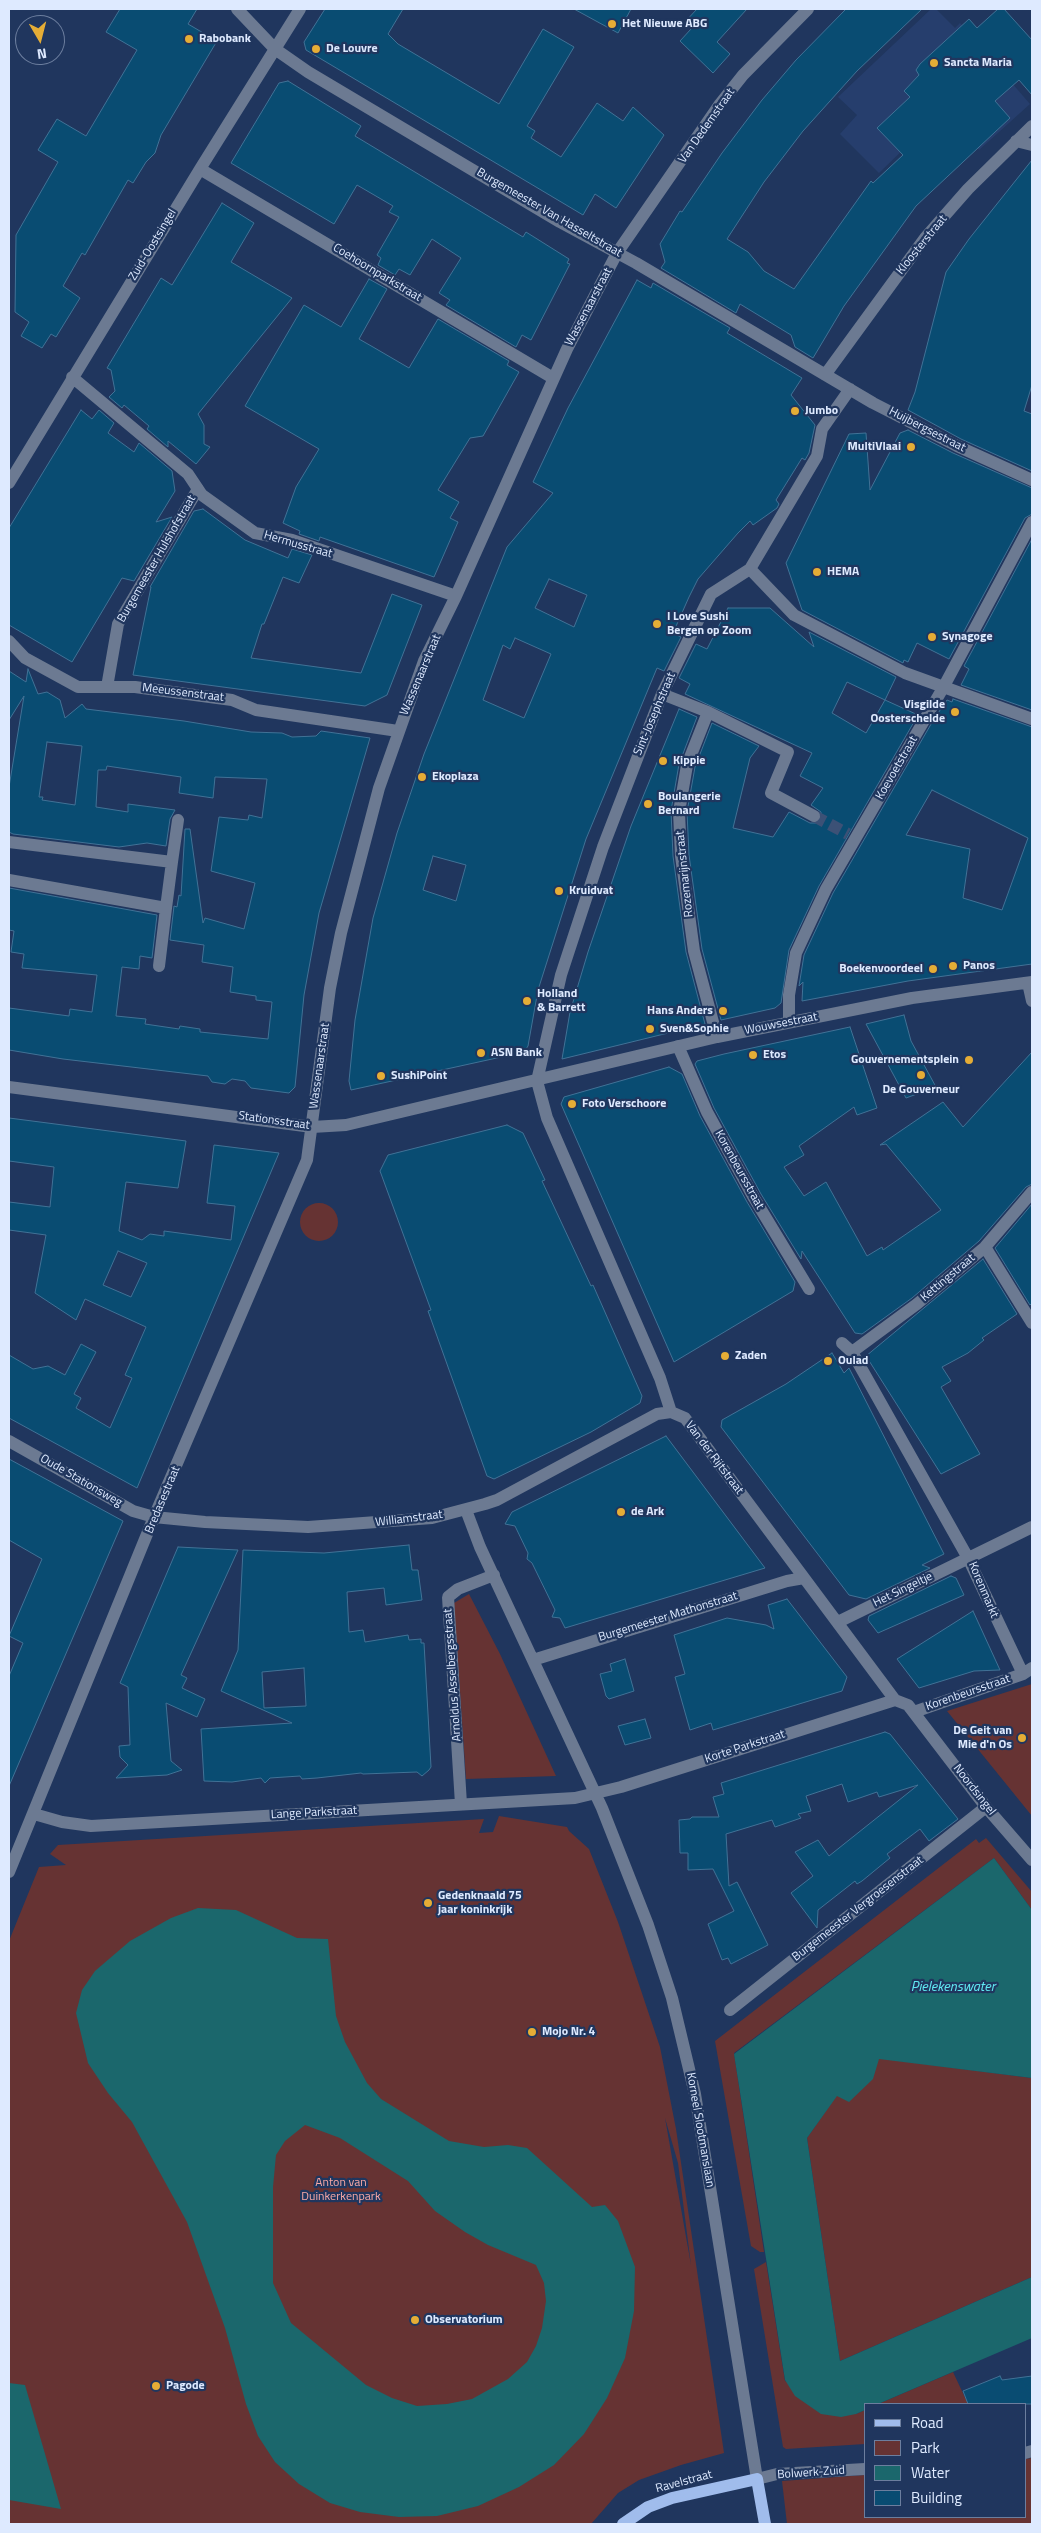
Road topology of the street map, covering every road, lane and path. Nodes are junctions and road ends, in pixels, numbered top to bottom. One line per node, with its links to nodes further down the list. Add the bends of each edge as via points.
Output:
1 (237, 9): 4 (street, Burgemeester Van Hasseltstraat)
2 (300, 9): 4 (street, Zuid-Oostsingel)
3 (808, 9): 9 (street, Van Dedemstraat, via 743,75 720,104)
4 (275, 49): 8 (street, Zuid-Oostsingel); 9 (street, Burgemeester Van Hasseltstraat, via 308,72)
5 (1032, 126): 6 (street, Kloosterstraat)
6 (1016, 141): 7 (street); 10 (street, Kloosterstraat, via 925,238)
7 (1032, 145)
8 (200, 169): 11 (street, Zuid-Oostsingel); 12 (street, Coehoornparkstraat)
9 (617, 253): 10 (street, Burgemeester Van Hasseltstraat); 12 (street, Wassenaarstraat)
10 (825, 375): 13 (street, Huijbergsestraat)
11 (72, 377): 15 (street, Zuid-Oostsingel); 16 (street, Hermusstraat, via 188,474)
12 (553, 378): 19 (street, Wassenaarstraat)
13 (850, 389): 14 (street, Huijbergsestraat, via 958,446); 18 (street, Sint-Josephstraat, via 822,429 813,464)
14 (1032, 480)
15 (9, 483)
16 (198, 489): 19 (street, Hermusstraat, via 255,533 292,540); 21 (street, Burgemeester Hulshofstraat, via 118,624)
17 (1032, 522): 22 (street, Koevoetstraat)
18 (750, 569): 22 (street, via 794,615); 23 (street, Sint-Josephstraat, via 711,594)
19 (456, 596): 26 (street, Wassenaarstraat, via 424,661)
20 (9, 640): 21 (street, Meeussenstraat, via 25,658 78,687)
21 (107, 688): 26 (street, Meeussenstraat, via 135,687 232,700 256,710)
22 (942, 688): 25 (street); 36 (street, Koevoetstraat, via 852,836 796,952 789,995)
23 (662, 694): 24 (street); 39 (street, Sint-Josephstraat, via 603,847 561,975)
24 (708, 712): 27 (street, via 788,752 771,793); 37 (street, Rozemarijnstraat, via 686,765 679,812 681,856 694,951)
25 (1032, 719)
26 (398, 731): 41 (street, Wassenaarstraat, via 364,839 341,933 330,988)
27 (814, 816)
28 (178, 820): 30 (street)
29 (9, 842): 30 (street)
30 (172, 862): 32 (street)
31 (9, 880): 32 (street)
32 (166, 908): 33 (street)
33 (159, 966)
34 (1030, 983): 35 (street); 36 (street, Wouwsestraat, via 912,998)
35 (1032, 1001)
36 (789, 1022): 37 (street, Wouwsestraat)
37 (717, 1037): 38 (street, Wouwsestraat)
38 (678, 1046): 39 (street, Wouwsestraat); 44 (street, Korenbeursstraat, via 707,1112 749,1190)
39 (537, 1081): 41 (street, Stationsstraat, via 346,1125); 48 (street, Van der Rijtstraat, via 547,1118 660,1378)
40 (9, 1087): 41 (street, Stationsstraat)
41 (312, 1127): 51 (street, Bredasestraat, via 303,1170)
42 (1032, 1192): 43 (street, Kettingstraat)
43 (986, 1247): 45 (street); 47 (street, Kettingstraat)
44 (809, 1289)
45 (1032, 1322)
46 (842, 1344): 47 (street)
47 (852, 1352): 53 (street)
48 (671, 1412): 50 (street, Williamstraat, via 657,1414 498,1500); 55 (street, Van der Rijtstraat, via 684,1418)
49 (9, 1441): 51 (street, Oude Stationsweg, via 133,1511)
50 (466, 1510): 51 (street, Williamstraat, via 432,1518 308,1527); 54 (street)
51 (154, 1517): 64 (street, Bredasestraat)
52 (1032, 1527): 53 (street, Korenmarkt)
53 (968, 1558): 56 (street, Het Singeltje); 58 (street, Korenmarkt)
54 (494, 1575): 57 (street); 62 (street, Arnoldus Asselbergsstraat, via 458,1589 448,1597)
55 (804, 1578): 56 (street, Van der Rijtstraat); 57 (street, Burgemeester Mathonstraat)
56 (838, 1622): 59 (street, Van der Rijtstraat)
57 (533, 1660): 61 (street)
58 (1027, 1671): 60 (street, Korenbeursstraat)
59 (894, 1700): 60 (street, Noordsingel, via 908,1705); 61 (street, Korte Parkstraat)
60 (914, 1712): 63 (street, Noordsingel)
61 (596, 1794): 62 (street, Lange Parkstraat, via 576,1798); 69 (street, Korneel Slootmanslaan, via 648,1925 672,1998 687,2059)
62 (461, 1804): 64 (street, Lange Parkstraat, via 92,1826)
63 (986, 1807): 65 (street, Noordsingel); 67 (street, Burgemeester Vergroesenstraat)
64 (34, 1814): 66 (street, Bredasestraat)
65 (1030, 1854)
66 (9, 1872)
67 (730, 2010)
68 (864, 2469): 69 (street, Bolwerk-Zuid, via 777,2474)
69 (757, 2479): 70 (main road, Ravelstraat, via 672,2498 648,2507); 71 (main road)
70 (623, 2524)
71 (765, 2524)

